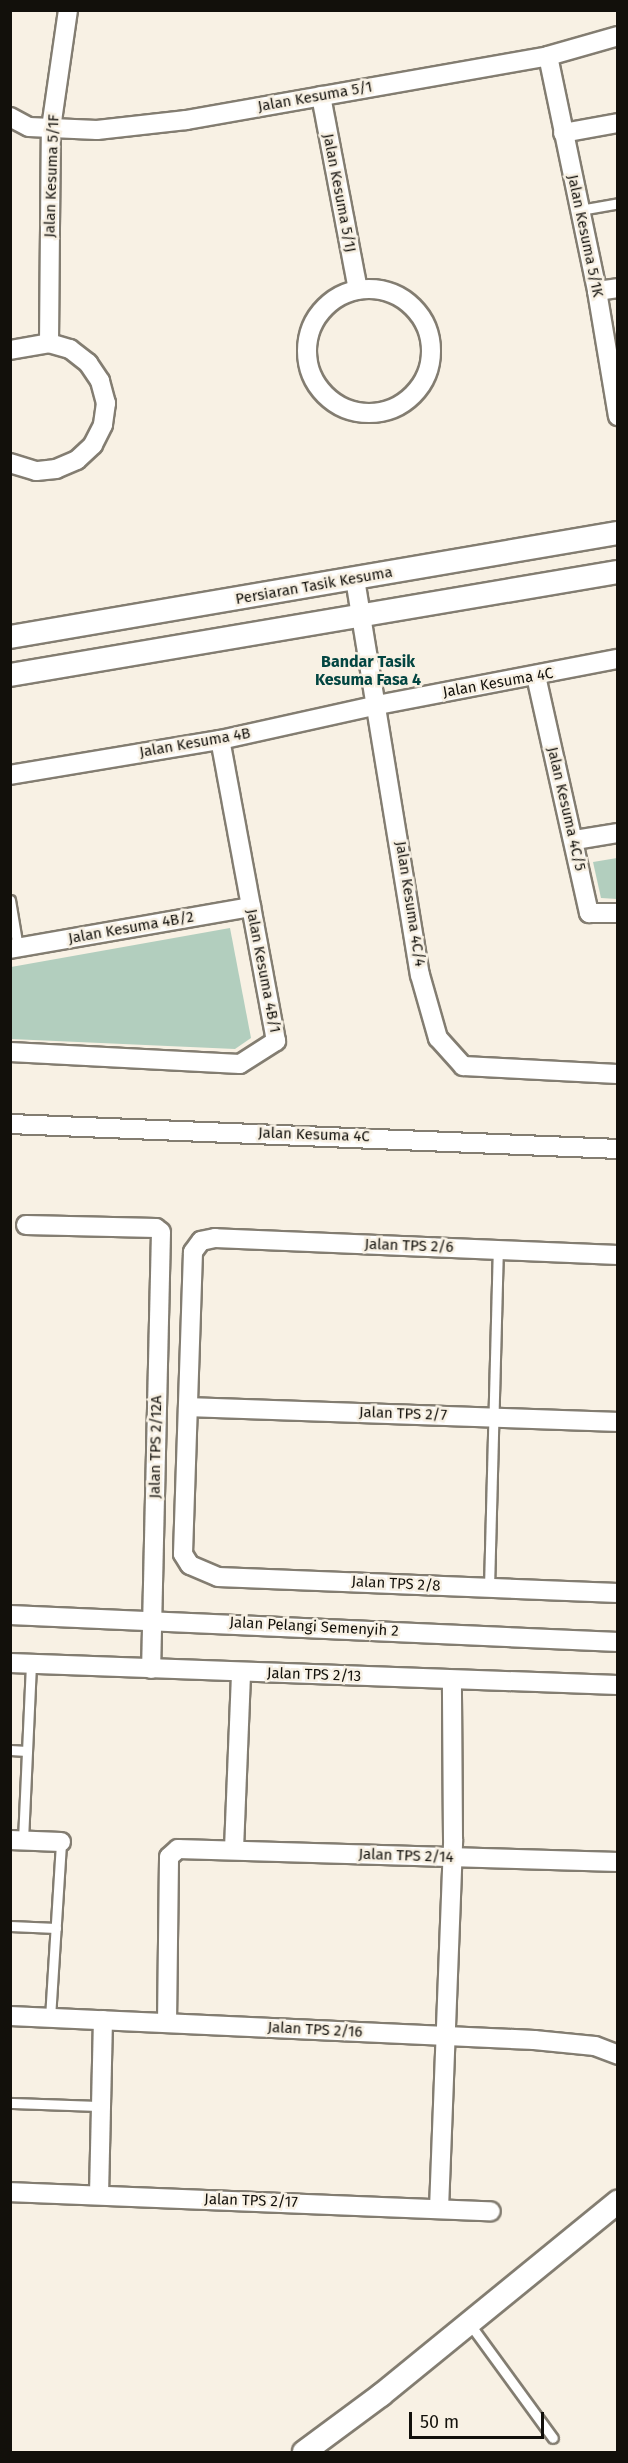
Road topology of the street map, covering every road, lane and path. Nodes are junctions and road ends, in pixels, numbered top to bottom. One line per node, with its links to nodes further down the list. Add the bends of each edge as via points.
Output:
1 (68, 10): 7 (street, Jalan Kesuma 5/1F)
2 (618, 36): 3 (street, Jalan Kesuma 5/1)
3 (548, 56): 4 (street, Jalan Kesuma 5/1); 8 (street, Jalan Kesuma 5/1K)
4 (321, 96): 7 (street, Jalan Kesuma 5/1, via 186,120 97,130); 12 (street, Jalan Kesuma 5/1J)
5 (10, 117): 7 (street, Jalan Kesuma 5/1, via 29,127)
6 (618, 123): 8 (street)
7 (51, 128): 14 (street, Jalan Kesuma 5/1F)
8 (563, 133): 10 (street, Jalan Kesuma 5/1K)
9 (618, 203): 10 (lane)
10 (580, 210): 13 (street, Jalan Kesuma 5/1K)
11 (618, 288): 13 (street)
12 (358, 290): 12 (street, via 396,295 412,306 431,341 431,360 414,395 399,406 378,413 356,413 336,405 320,391 310,372 306,351 310,330 321,311 338,297)
13 (597, 291): 16 (street, Jalan Kesuma 5/1K)
14 (49, 342): 15 (street); 18 (street, via 79,356 100,381 106,403 103,425 93,445 77,460 56,469 36,471)
15 (10, 350)
16 (614, 371): 17 (street, Jalan Kesuma 5/1K)
17 (618, 416)
18 (10, 463)
19 (618, 533): 21 (street, Persiaran Tasik Kesuma)
20 (618, 572): 22 (street)
21 (355, 579): 22 (street, Jalan Kesuma 4C/4); 23 (street, Persiaran Tasik Kesuma)
22 (362, 617): 25 (street); 27 (street, Jalan Kesuma 4C/4)
23 (10, 638)
24 (618, 659): 26 (street, Jalan Kesuma 4C)
25 (10, 675)
26 (536, 676): 27 (street, Jalan Kesuma 4C); 31 (street, Jalan Kesuma 4C/5)
27 (378, 705): 28 (street, Jalan Kesuma 4B); 37 (street, Jalan Kesuma 4C/4, via 420,975 438,1038 463,1066)
28 (220, 740): 29 (street, Jalan Kesuma 4B); 33 (street, Jalan Kesuma 4B/1)
29 (10, 775)
30 (618, 833): 31 (street)
31 (575, 840): 34 (street, Jalan Kesuma 4C/5, via 589,913)
32 (10, 900): 35 (lane)
33 (251, 907): 35 (street, Jalan Kesuma 4B/2); 36 (street, Jalan Kesuma 4B/1, via 276,1041 240,1064)
34 (618, 913)
35 (14, 949)
36 (10, 1052)
37 (618, 1074)
38 (10, 1124): 39 (street, Jalan Kesuma 4C)
39 (618, 1149)
40 (26, 1225): 49 (street, Jalan TPS 2/12A, via 156,1228 161,1232)
41 (498, 1250): 42 (street, Jalan TPS 2/6); 43 (street, Jalan TPS 2/6, via 215,1238 201,1241 193,1252); 44 (lane)
42 (618, 1255)
43 (188, 1407): 44 (street, Jalan TPS 2/7); 46 (street, Jalan TPS 2/8, via 183,1554 190,1565 218,1576)
44 (493, 1418): 45 (street, Jalan TPS 2/7); 46 (lane)
45 (618, 1422)
46 (489, 1588): 47 (street, Jalan TPS 2/8)
47 (618, 1593)
48 (10, 1615): 49 (street, Jalan Pelangi Semenyih 2)
49 (151, 1619): 50 (street, Jalan Pelangi Semenyih 2); 53 (street, Jalan TPS 2/12A)
50 (618, 1642)
51 (10, 1663): 52 (street, Jalan TPS 2/13)
52 (32, 1664): 53 (street, Jalan TPS 2/13); 58 (lane)
53 (151, 1669): 54 (street, Jalan TPS 2/13)
54 (241, 1672): 55 (street, Jalan TPS 2/13); 61 (street)
55 (452, 1680): 56 (street, Jalan TPS 2/13); 62 (street)
56 (618, 1685)
57 (10, 1750): 58 (lane)
58 (27, 1751): 59 (lane)
59 (16, 1840): 60 (street)
60 (61, 1842): 65 (lane)
61 (234, 1849): 62 (street, Jalan TPS 2/14); 69 (street, Jalan TPS 2/14, via 178,1849 169,1857)
62 (453, 1858): 63 (street, Jalan TPS 2/14); 70 (street)
63 (618, 1862)
64 (10, 1926): 65 (lane)
65 (56, 1928): 67 (lane)
66 (10, 2016): 67 (street, Jalan TPS 2/16)
67 (50, 2018): 68 (street, Jalan TPS 2/16)
68 (103, 2020): 69 (street, Jalan TPS 2/16); 73 (street)
69 (167, 2023): 70 (street, Jalan TPS 2/16)
70 (446, 2036): 71 (street, Jalan TPS 2/16, via 595,2046); 77 (street)
71 (618, 2055)
72 (10, 2103): 73 (lane)
73 (101, 2106): 75 (street)
74 (10, 2192): 75 (street, Jalan TPS 2/17)
75 (99, 2195): 77 (street, Jalan TPS 2/17)
76 (618, 2202): 79 (street)
77 (439, 2209): 78 (street, Jalan TPS 2/17)
78 (490, 2211)
79 (469, 2323): 80 (lane); 81 (street)
80 (553, 2438)
81 (304, 2452)

